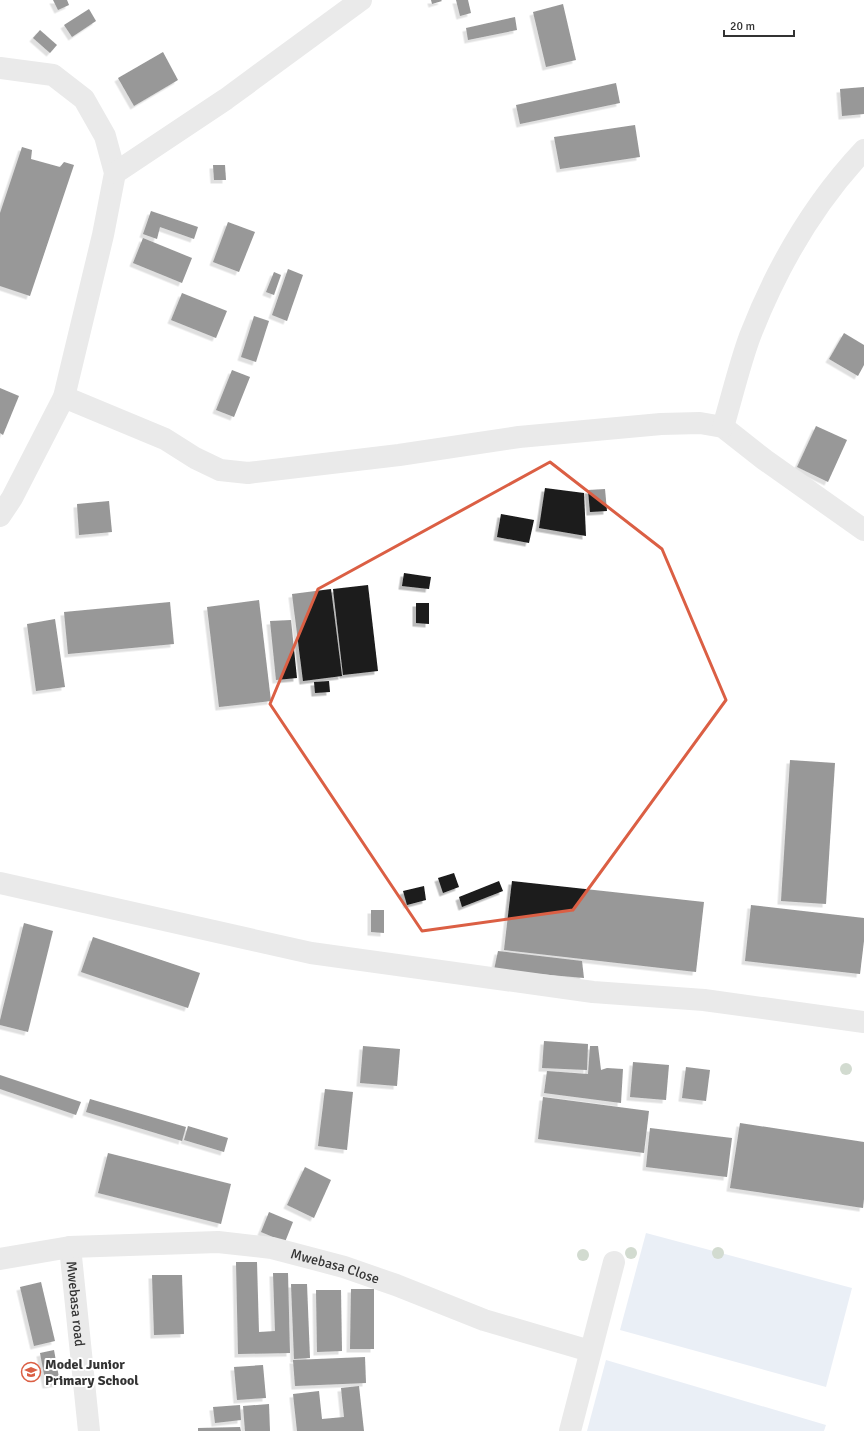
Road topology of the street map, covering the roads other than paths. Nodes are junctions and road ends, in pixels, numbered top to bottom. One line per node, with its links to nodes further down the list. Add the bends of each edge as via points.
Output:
1 (361, 0): 4 (street, via 226,99)
2 (0, 68): 4 (street, via 53,76 84,99 105,136)
3 (864, 150): 6 (street, via 808,220 771,286 750,338)
4 (115, 173): 5 (street, via 104,235)
5 (64, 397): 6 (street, via 165,439 220,470 248,473 527,437 661,424 700,423); 7 (street, via 12,498)
6 (723, 427): 8 (street)
7 (0, 516)
8 (864, 530)
9 (0, 883): 10 (street, via 311,953 593,992 704,1000)
10 (864, 1022)
11 (70, 1247): 12 (street, Mwebasa road); 14 (street, Mwebasa Close, via 218,1242 272,1248 344,1267 484,1320); 15 (street, Mwebasa road)
12 (0, 1259)
13 (614, 1262): 14 (street)
14 (590, 1351): 16 (street)
15 (89, 1431)
16 (570, 1431)

